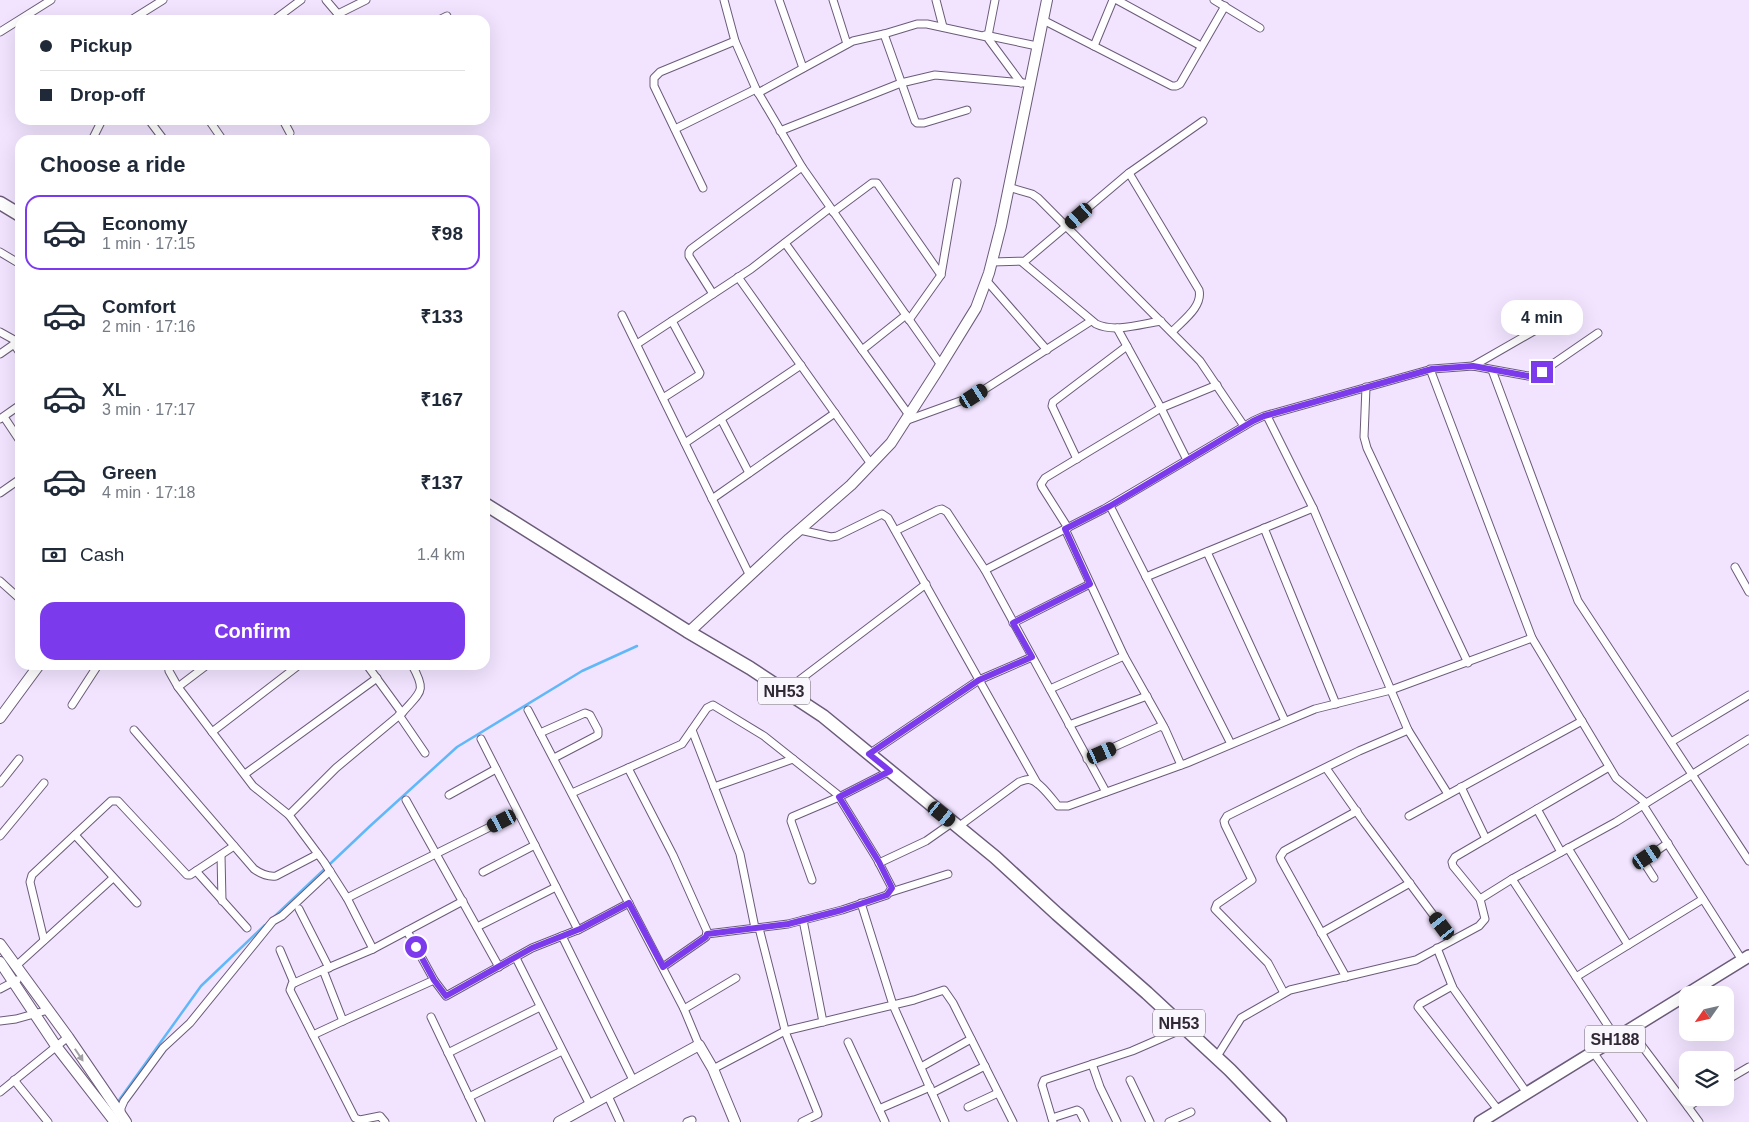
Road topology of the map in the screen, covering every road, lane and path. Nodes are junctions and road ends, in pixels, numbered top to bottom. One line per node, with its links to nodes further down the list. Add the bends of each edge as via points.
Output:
1 (52, 0): 15 (street)
2 (163, 0): 16 (street)
3 (301, 0): 17 (street)
4 (326, 0): 18 (street)
5 (366, 0): 19 (street)
6 (724, 0): 27 (street)
7 (779, 0): 32 (street)
8 (833, 0): 28 (street)
9 (936, 0): 22 (street)
10 (995, 0): 26 (street)
11 (1047, 0): 20 (street)
12 (1214, 0): 14 (street)
13 (1118, 1): 30 (street); 31 (street)
14 (1225, 6): 23 (street); 31 (street)
15 (28, 15)
16 (142, 15)
17 (281, 15)
18 (338, 15)
19 (343, 15)
20 (1043, 20): 29 (street); 30 (street)
21 (15, 23): 24 (street)
22 (943, 27): 25 (street, via 922,23); 26 (street)
23 (1260, 28)
24 (0, 32)
25 (884, 34): 28 (street); 33 (street)
26 (986, 36): 29 (street); 34 (street)
27 (735, 41): 35 (street); 39 (street, via 656,75 654,86)
28 (847, 44): 32 (street)
29 (1037, 46): 34 (street)
30 (1094, 46): 31 (street, via 1172,86 1180,84)
31 (1201, 46)
32 (802, 68): 35 (street)
33 (902, 83): 34 (street, via 942,74); 36 (street, via 917,123 924,124); 40 (street)
34 (1025, 83): 45 (street)
35 (757, 91): 39 (street); 40 (street)
36 (967, 110)
37 (1203, 121): 43 (street)
38 (286, 125): 41 (street)
39 (675, 129): 46 (street)
40 (780, 130): 42 (street)
41 (290, 133)
42 (802, 167): 48 (street); 59 (street, via 691,249 690,256)
43 (1129, 173): 50 (street); 68 (street, via 1199,290 1195,308)
44 (957, 182): 56 (street)
45 (1008, 187): 50 (street, via 1036,196); 54 (street)
46 (703, 188)
47 (0, 203): 49 (highway)
48 (832, 210): 51 (street); 56 (street, via 877,182); 62 (street)
49 (15, 212)
50 (1067, 226): 55 (street); 65 (street)
51 (785, 243): 57 (street); 74 (street)
52 (0, 252): 53 (street)
53 (15, 261)
54 (992, 262): 55 (street); 58 (street)
55 (1022, 262): 63 (street)
56 (941, 275): 62 (street)
57 (738, 277): 59 (street); 77 (street)
58 (986, 280): 75 (street); 78 (street, via 976,308)
59 (713, 294): 64 (street)
60 (1574, 308): 79 (street)
61 (622, 315): 72 (street)
62 (908, 318): 74 (street); 78 (street)
63 (1091, 320): 66 (street, via 1101,327); 75 (street)
64 (672, 321): 72 (street); 84 (street, via 700,373)
65 (1161, 321): 66 (street); 68 (street)
66 (1117, 328): 73 (street)
67 (0, 332): 70 (street)
68 (1172, 332): 82 (street, via 1200,361)
69 (1598, 333): 81 (street, via 1537,375)
70 (15, 341)
71 (15, 343): 76 (street)
72 (636, 344): 84 (street)
73 (1127, 346): 85 (street); 95 (street, via 1053,402)
74 (862, 350): 90 (street)
75 (1047, 350): 90 (street, via 974,396)
76 (0, 354)
77 (801, 365): 87 (street); 91 (street)
78 (941, 365): 90 (street)
79 (1473, 366): 80 (street); 81 (street)
80 (1430, 369): 83 (street); 121 (street)
81 (1492, 370): 156 (street, via 1578,601)
82 (1217, 385): 85 (street); 92 (street)
83 (1366, 387): 88 (street); 124 (street, via 1364,437 1367,448)
84 (663, 398): 94 (street)
85 (1161, 408): 95 (street); 96 (street)
86 (15, 409): 89 (street)
87 (835, 413): 97 (street); 98 (street)
88 (1267, 416): 92 (street); 104 (street)
89 (2, 418): 93 (street)
90 (907, 418): 97 (street)
91 (721, 419): 94 (street); 98 (street)
92 (1244, 426): 96 (street)
93 (15, 435)
94 (685, 444): 101 (street)
95 (1077, 459): 105 (street, via 1041,484)
96 (1187, 460): 102 (street)
97 (871, 464): 107 (street)
98 (749, 474): 101 (street)
99 (15, 483): 100 (street)
100 (0, 494)
101 (712, 499): 112 (street)
102 (1110, 506): 105 (street); 113 (street)
103 (490, 507): 120 (highway, NH53)
104 (1313, 508): 106 (street); 136 (street)
105 (1066, 528): 111 (street); 116 (street)
106 (1264, 528): 109 (street); 140 (street)
107 (800, 530): 108 (street, via 837,536 882,514); 112 (street)
108 (896, 530): 111 (street, via 944,510); 115 (street)
109 (1207, 552): 113 (street); 146 (street)
110 (1735, 567): 117 (street)
111 (985, 570): 119 (street)
112 (750, 576): 120 (street)
113 (1146, 577): 157 (street)
114 (0, 581): 118 (street)
115 (926, 584): 133 (street); 137 (street)
116 (1090, 584): 119 (street); 122 (street)
117 (1749, 592)
118 (15, 594)
119 (1013, 623): 123 (street)
120 (689, 632): 137 (highway, NH53)
121 (1532, 638): 124 (street); 145 (street)
122 (1124, 656): 135 (street); 139 (street)
123 (1032, 657): 133 (street); 135 (street)
124 (1468, 663): 136 (street)
125 (36, 670): 144 (street)
126 (95, 670): 141 (street)
127 (170, 670): 134 (street)
128 (200, 670): 134 (street)
129 (293, 670): 152 (street)
130 (371, 670): 132 (street)
131 (415, 670): 143 (street, via 421,681 420,693)
132 (377, 678): 143 (street); 170 (street)
133 (979, 680): 159 (street); 174 (street)
134 (178, 687): 152 (street)
135 (1050, 689): 147 (street)
136 (1391, 690): 140 (street); 151 (street)
137 (785, 691): 159 (highway, NH53, via 823,716)
138 (1749, 695): 156 (street)
139 (1147, 696): 147 (street); 148 (street)
140 (1336, 704): 146 (street)
141 (72, 705)
142 (528, 710): 153 (street)
143 (400, 714): 158 (street); 187 (street, via 336,768)
144 (0, 718)
145 (1582, 720): 165 (street); 176 (street)
146 (1285, 722): 157 (street)
147 (1069, 725): 163 (street)
148 (1164, 727): 163 (street); 164 (street)
149 (134, 730): 195 (street)
150 (692, 730): 162 (street, via 709,706 716,706 764,736); 166 (street, via 682,744); 175 (street)
151 (1408, 730): 167 (street); 179 (street)
152 (212, 732): 170 (street)
153 (540, 733): 160 (street); 160 (street, via 585,713 590,714 598,735)
154 (481, 739): 168 (street)
155 (1749, 739): 171 (street)
156 (1672, 742): 171 (street)
157 (1231, 744): 164 (street)
158 (425, 753)
159 (869, 754): 169 (highway, NH53)
160 (554, 758): 178 (street)
161 (19, 759): 172 (street)
162 (793, 759): 175 (street); 181 (street)
163 (1087, 759): 177 (street)
164 (1181, 765): 177 (street)
165 (1609, 767): 183 (street, via 1618,780); 184 (street)
166 (628, 768): 178 (street); 229 (street, via 673,855)
167 (1326, 768): 185 (street); 254 (street, via 1227,816 1224,822 1252,880 1217,904 1214,910 1268,963)
168 (496, 769): 180 (street); 186 (street)
169 (890, 771): 181 (street); 189 (highway, NH53)
170 (244, 774): 187 (street)
171 (1693, 774): 183 (street); 200 (street)
172 (0, 783)
173 (44, 783): 191 (street)
174 (1037, 783): 177 (street, via 1063,808); 189 (street, via 1026,779 1019,782)
175 (714, 787): 225 (street, via 740,854)
176 (1461, 787): 179 (street); 192 (street)
177 (1106, 792)
178 (572, 793): 219 (street)
179 (1448, 794): 188 (street)
180 (449, 795)
181 (839, 797): 201 (street); 209 (street, via 791,819)
182 (406, 800): 198 (street)
183 (1645, 804): 193 (street); 196 (street)
184 (1537, 809): 192 (street); 196 (street)
185 (1357, 811): 210 (street); 228 (street, via 1284,851 1280,857)
186 (518, 813): 194 (street); 198 (street)
187 (289, 815): 197 (street)
188 (1409, 816)
189 (956, 825): 201 (street); 264 (highway, NH53)
190 (75, 835): 203 (street, via 111,801 118,801 184,874); 206 (street); 231 (street, via 31,878)
191 (0, 836)
192 (1486, 839): 214 (street, via 1454,857 1452,862)
193 (1668, 843): 207 (street, via 1645,859); 215 (street)
194 (535, 845): 204 (street); 211 (street)
195 (234, 846): 197 (street, via 254,869 270,877 282,875); 199 (street)
196 (1564, 850): 208 (street); 233 (street)
197 (318, 854): 202 (street)
198 (436, 854): 213 (street); 217 (street)
199 (221, 855): 203 (street); 216 (street)
200 (1749, 861)
201 (879, 863): 212 (street)
202 (327, 867): 213 (street); 300 (street, via 282,916 273,921 190,1023 163,1048 124,1101)
203 (196, 871): 216 (street)
204 (483, 872)
205 (948, 874): 212 (street)
206 (113, 878): 218 (street); 231 (street)
207 (1654, 878)
208 (1512, 879): 214 (street); 247 (street)
209 (812, 880)
210 (1410, 883): 228 (street); 232 (street)
211 (556, 887): 223 (street); 226 (street)
212 (891, 892): 220 (street)
213 (347, 898): 235 (street)
214 (1480, 899): 232 (street, via 1485,919)
215 (1703, 899): 233 (street); 239 (street)
216 (222, 901): 224 (street)
217 (463, 901): 223 (street); 227 (street)
218 (137, 903)
219 (629, 903): 226 (street); 243 (street)
220 (861, 903): 222 (street); 256 (street)
221 (299, 909): 244 (street)
222 (803, 920): 225 (street); 263 (street)
223 (477, 926): 242 (street)
224 (247, 928)
225 (757, 928): 229 (street); 266 (street)
226 (578, 930): 230 (street)
227 (407, 931): 235 (street); 249 (street)
228 (1321, 933): 246 (street)
229 (707, 934): 243 (street)
230 (562, 936): 238 (street); 286 (street)
231 (44, 940): 241 (street)
232 (1452, 940): 234 (street)
233 (1628, 945): 247 (street)
234 (1437, 948): 246 (street, via 1416,960); 252 (street)
235 (373, 949): 244 (street)
236 (2, 950): 241 (street)
237 (280, 950): 251 (street)
238 (516, 958): 242 (street); 255 (street)
239 (1745, 958): 265 (main road, SH188)
240 (0, 962): 250 (street)
241 (16, 966): 245 (street)
242 (500, 966): 249 (street, via 446,996)
243 (663, 967): 257 (street)
244 (326, 969): 251 (street); 262 (street)
245 (24, 976): 250 (street); 258 (street)
246 (1346, 977): 254 (street)
247 (1576, 977): 269 (street)
248 (736, 978): 257 (street)
249 (434, 980): 262 (street)
250 (13, 982): 253 (street); 259 (street)
251 (294, 982): 267 (street, via 290,990)
252 (1452, 986): 290 (street); 298 (street, via 1418,1007)
253 (0, 989)
254 (1284, 994): 277 (street, via 1241,1018)
255 (540, 1007): 274 (street); 276 (street)
256 (895, 1008): 263 (street); 270 (street, via 943,990); 281 (street)
257 (684, 1009): 273 (street)
258 (48, 1010): 259 (street); 268 (street)
259 (35, 1014): 261 (street); 272 (street)
260 (431, 1017): 276 (street)
261 (0, 1021)
262 (343, 1021): 267 (street)
263 (823, 1022): 266 (street)
264 (1185, 1028): 277 (highway, NH53); 279 (street, via 1132,1052)
265 (1630, 1030): 269 (main road, SH188); 295 (street)
266 (785, 1033): 278 (street); 309 (street, via 818,1114)
267 (313, 1035): 304 (street, via 355,1118 380,1116)
268 (68, 1037): 272 (street); 292 (street, one-way to 292)
269 (1616, 1038): 275 (main road, SH188)
270 (971, 1039): 280 (street); 281 (street)
271 (848, 1042): 297 (street)
272 (56, 1046): 284 (street); 292 (street)
273 (701, 1047): 278 (street); 286 (street)
274 (562, 1051): 291 (street); 294 (street)
275 (1593, 1052): 290 (main road, SH188); 319 (street)
276 (448, 1053): 291 (street)
277 (1216, 1058): 317 (highway, NH53)
278 (711, 1064): 308 (street)
279 (1092, 1064): 302 (street, via 1042,1082); 314 (street)
280 (985, 1066): 287 (street); 289 (street)
281 (921, 1067): 287 (street)
282 (1749, 1067): 283 (street)
283 (1734, 1076)
284 (14, 1080): 288 (street); 303 (street)
285 (1130, 1080): 315 (street)
286 (634, 1082): 293 (street)
287 (931, 1090): 297 (street); 311 (street)
288 (0, 1092)
289 (998, 1093): 296 (street); 301 (street)
290 (1527, 1093): 298 (main road, SH188)
291 (469, 1097): 305 (street)
292 (105, 1100): 300 (street)
293 (610, 1101): 294 (street); 307 (street)
294 (590, 1106): 306 (street)
295 (1688, 1107): 320 (street)
296 (968, 1108)
297 (879, 1109): 310 (street)
298 (1499, 1111): 318 (main road, SH188)
299 (1190, 1112): 316 (street)
300 (119, 1118)
301 (1012, 1120): 312 (street)
302 (1052, 1120): 313 (street, via 1077,1110)
303 (48, 1122)
304 (385, 1122)
305 (481, 1122)
306 (559, 1122)
307 (620, 1122)
308 (735, 1122)
309 (802, 1122)
310 (885, 1122)
311 (946, 1122)
312 (1003, 1122)
313 (1085, 1122)
314 (1117, 1122)
315 (1150, 1122)
316 (1169, 1122)
317 (1280, 1122)
318 (1480, 1122)
319 (1643, 1122)
320 (1699, 1122)

